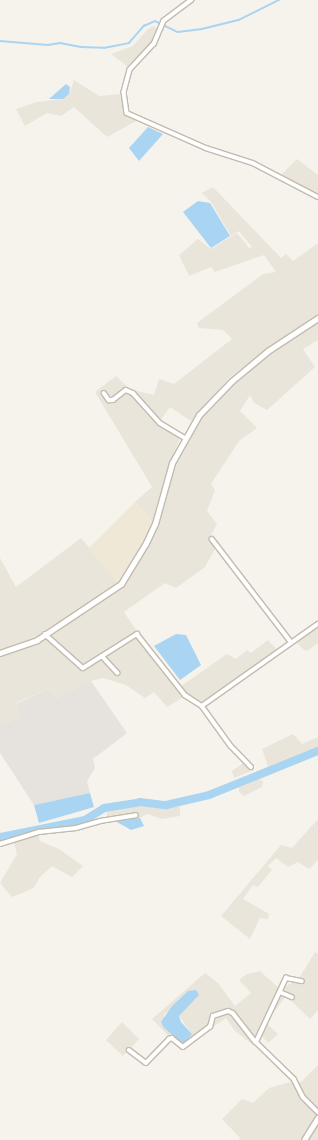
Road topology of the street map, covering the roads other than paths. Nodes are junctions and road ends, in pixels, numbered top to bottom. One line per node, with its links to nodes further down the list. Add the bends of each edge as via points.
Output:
1 (192, 0): 2 (street, via 164,21 154,44 130,70 124,92 127,112 206,148 253,163)
2 (318, 197)
3 (318, 318): 5 (street, via 268,351 232,381 199,415)
4 (104, 393): 5 (street, via 109,400 113,400 126,390 133,392 160,424)
5 (185, 438): 8 (street, via 172,463 155,524 137,560 121,584)
6 (212, 540): 9 (street)
7 (318, 624): 9 (street)
8 (45, 634): 10 (street); 11 (street, via 83,668)
9 (292, 642): 13 (street)
10 (1, 653)
11 (102, 656): 12 (street); 13 (street, via 137,634 185,695)
12 (118, 673)
13 (202, 706): 14 (street, via 231,746)
14 (251, 767)
15 (136, 815): 16 (street, via 76,828 39,832)
16 (0, 844)
17 (302, 981): 18 (street, via 288,977)
18 (280, 992): 19 (street); 20 (street)
19 (292, 997)
20 (256, 1042): 21 (street, via 233,1013 225,1011 213,1016 210,1027 183,1047 169,1038 147,1063); 22 (street, via 294,1079 303,1097)
21 (130, 1050)
22 (318, 1112)
23 (318, 1118): 24 (street)
24 (304, 1140)

